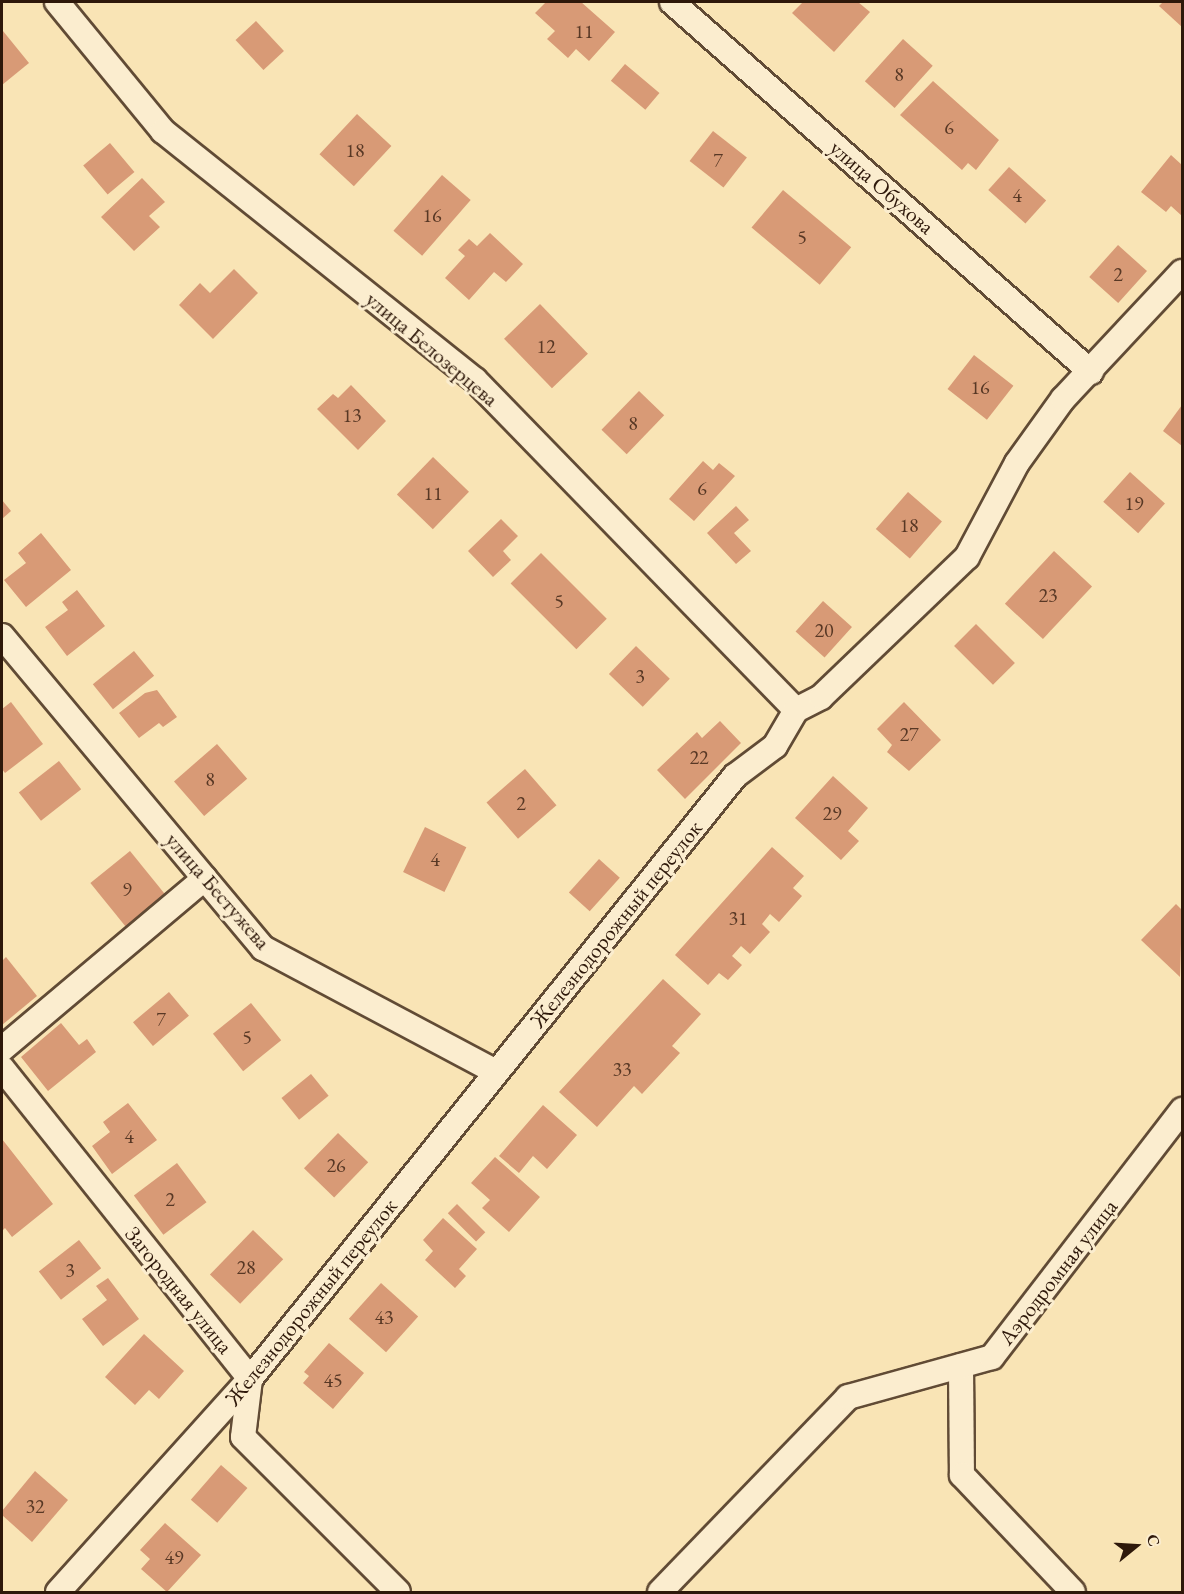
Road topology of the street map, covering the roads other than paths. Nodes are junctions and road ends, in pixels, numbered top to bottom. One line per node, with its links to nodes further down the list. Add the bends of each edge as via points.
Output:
1 (57, 2): 6 (street, улица Белозерцева, via 164,131 475,380)
2 (672, 2): 4 (street, улица Обухова)
3 (1182, 272): 4 (street)
4 (1091, 372): 6 (street, via 1063,399 1017,464 967,557 821,697)
5 (2, 636): 7 (street, улица Бестужева)
6 (796, 710): 10 (street, Железнодорожный переулок, via 774,746 735,776)
7 (205, 878): 8 (street); 10 (street, улица Бестужева, via 263,948)
8 (2, 1049)
9 (2, 1068): 13 (street, Загородная улица)
10 (495, 1072): 13 (street, Железнодорожный переулок)
11 (1182, 1110): 12 (street, Аэродромная улица, via 992,1357)
12 (961, 1366): 16 (street, Аэродромная улица, via 848,1397); 17 (street, via 962,1475)
13 (250, 1379): 14 (street, Железнодорожный переулок); 15 (street, via 243,1437)
14 (58, 1593)
15 (398, 1593)
16 (660, 1593)
17 (1073, 1593)

